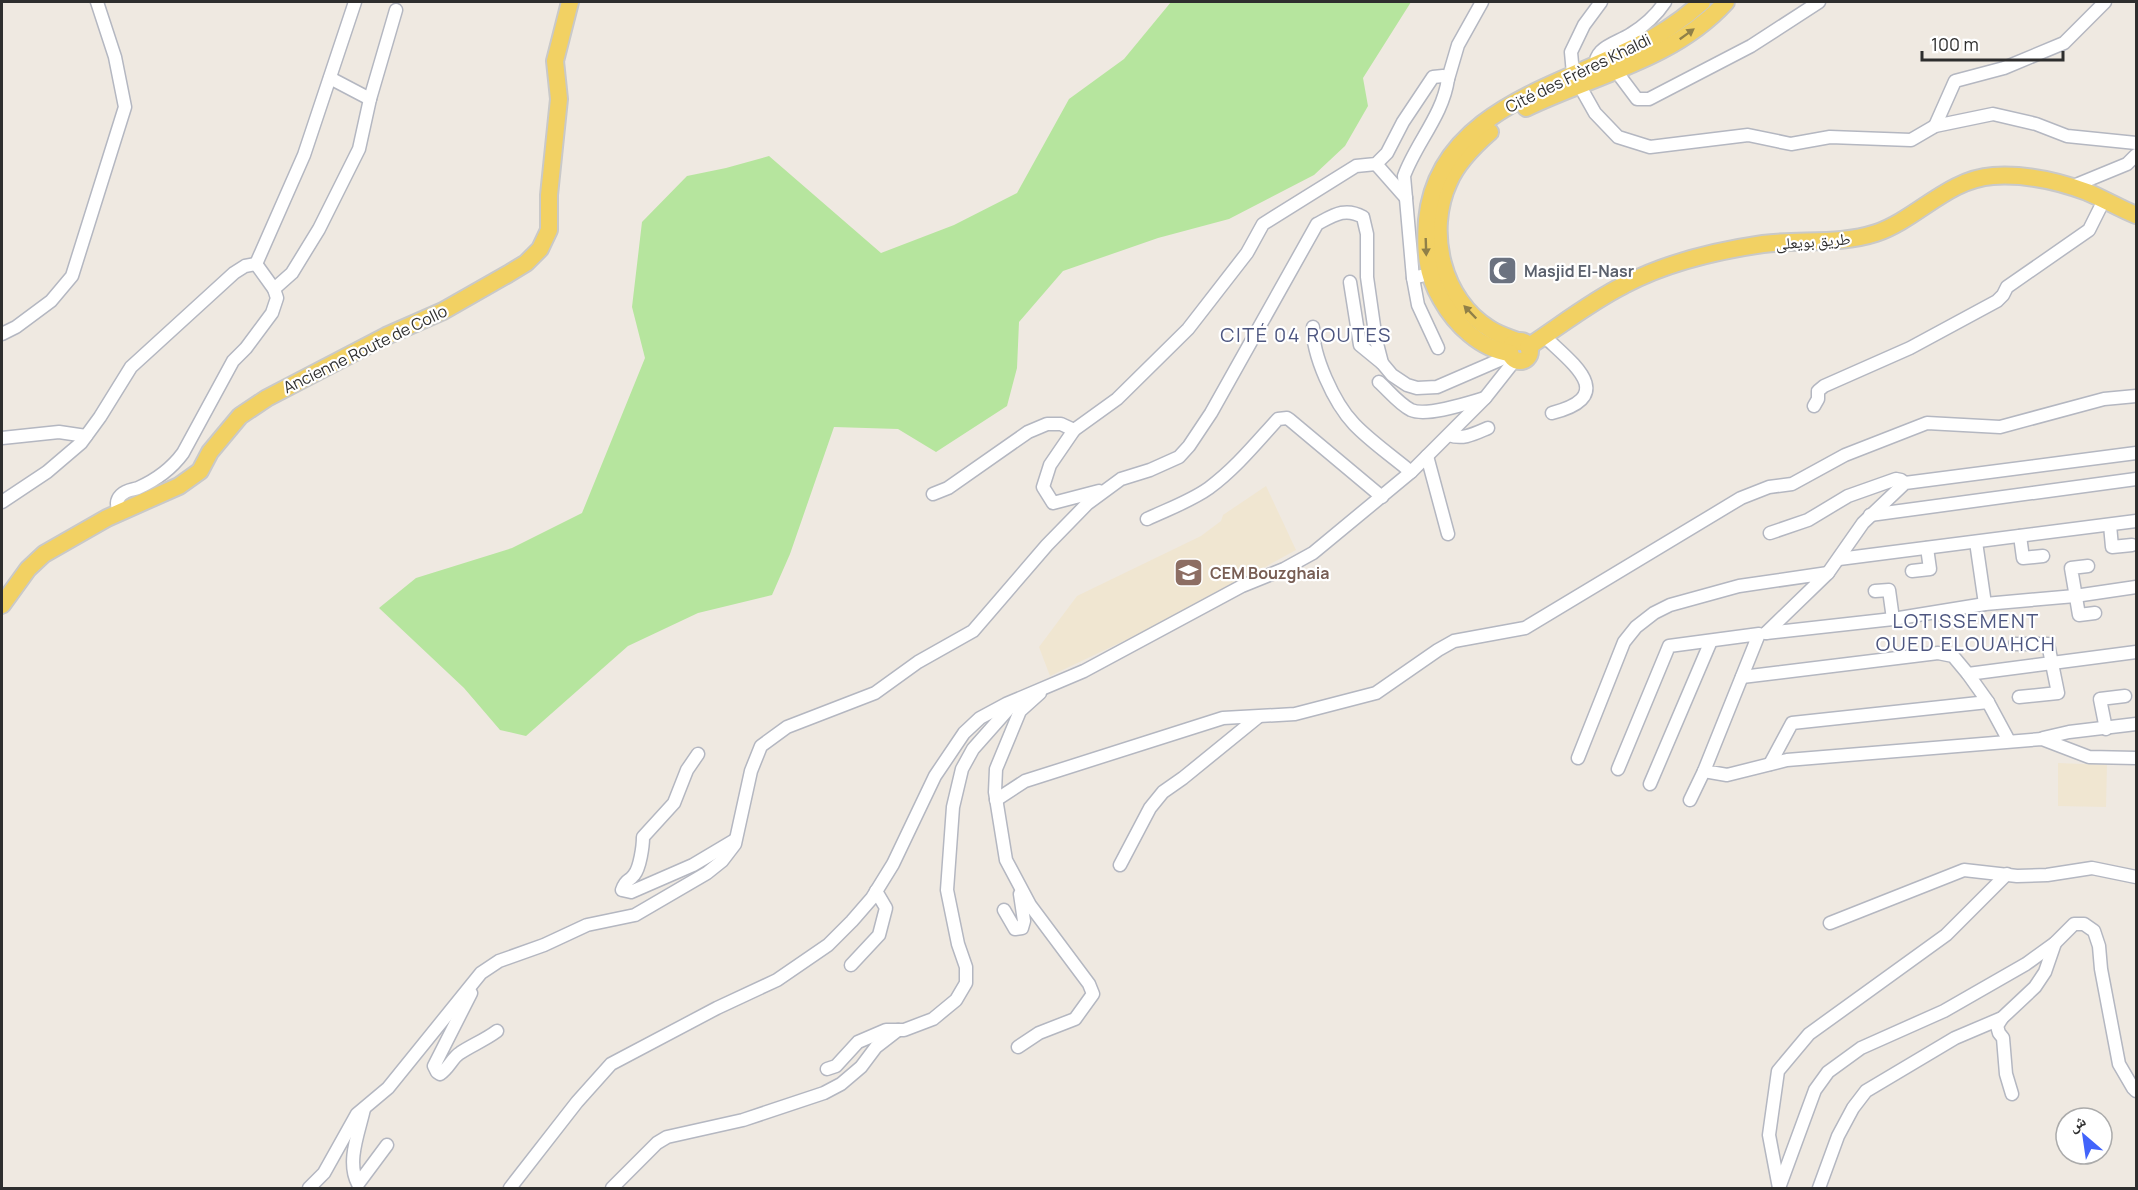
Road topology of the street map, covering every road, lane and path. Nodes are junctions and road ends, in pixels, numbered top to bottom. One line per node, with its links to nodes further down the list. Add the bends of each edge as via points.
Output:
1 (97, 2): 31 (street, via 115,57 124,106 72,276 51,301)
2 (356, 2): 14 (street)
3 (570, 2): 57 (main road, Ancienne Route de Collo, via 555,61 559,99 549,230 540,249 526,263 443,311 267,398 240,416 210,452 200,471 179,486)
4 (1482, 2): 15 (street, via 1458,45)
5 (1601, 2): 16 (street, via 1571,52)
6 (1665, 2): 13 (street, via 1632,34 1604,47 1598,54)
7 (1702, 2): 12 (main road, Cité des Frères Khaldi)
8 (1726, 2): 12 (main road, Cité des Frères Khaldi, one-way to 8, via 1670,46)
9 (1819, 2): 12 (street, via 1751,46 1649,99 1637,99)
10 (2105, 2): 18 (street, via 2064,43 2004,68 1956,81)
11 (396, 10): 17 (street)
12 (1615, 64): 13 (main road, Cité des Frères Khaldi)
13 (1596, 72): 16 (main road, Cité des Frères Khaldi)
14 (330, 78): 17 (street); 26 (street, via 304,155)
15 (1448, 79): 21 (street, via 1433,78 1387,153); 23 (street, via 1437,113 1404,176)
16 (1575, 80): 18 (street, via 1595,113 1618,137 1650,147 1748,135 1791,144 1830,137 1911,140); 27 (main road, Cité des Frères Khaldi, one-way to 27, via 1540,88 1500,111 1462,142 1432,189); 34 (main road, Cité des Frères Khaldi, one-way to 16, via 1463,306 1449,282 1440,253 1439,218 1456,170 1488,134)
17 (370, 99): 29 (street, via 359,149 319,229 292,273)
18 (1935, 126): 19 (street, via 1994,114 2067,136)
19 (2136, 143)
20 (2136, 155): 22 (street, via 2127,164)
21 (1376, 164): 23 (street); 44 (street, via 1356,166 1263,224 1247,253 1188,329 1117,399)
22 (2071, 187): 24 (main road, طريق بويعلى); 32 (main road, طريق بويعلى, via 2051,181 1993,176 1962,184 1891,228 1872,234 1831,241 1763,244 1699,256 1624,285)
23 (1407, 199): 27 (street)
24 (2104, 200): 25 (main road, طريق بويعلى); 39 (street, via 2089,230 2007,287 1997,301 1910,348 1824,386 1818,391)
25 (2136, 215)
26 (256, 264): 29 (street); 46 (street, via 234,273 131,367)
27 (1421, 276): 33 (street, via 1418,305); 34 (main road, Cité des Frères Khaldi, via 1445,308 1487,347)
28 (1350, 282): 35 (street, via 1360,345)
29 (274, 289): 57 (street, via 277,298 272,313 234,361 183,453 173,466 150,482 119,496)
30 (1313, 327): 50 (street, via 1317,357 1347,416)
31 (2, 334)
32 (1544, 336): 34 (main road, طريق بويعلى); 41 (street, via 1584,376 1586,387 1584,397 1576,405)
33 (1438, 348)
34 (1517, 351): 35 (street, via 1427,389 1407,385); 38 (street)
35 (1382, 363): 53 (street, via 1367,277 1363,217 1353,212 1338,213 1317,224 1189,446 1179,457 1121,479)
36 (1379, 382): 40 (street, via 1416,412)
37 (2136, 396): 92 (street, via 2104,399 2000,427 1927,423 1845,455 1792,484 1769,487 1741,498 1526,628 1454,641 1376,693 1295,714)
38 (1485, 398): 40 (street); 42 (street)
39 (1814, 406)
40 (1449, 407): 42 (street)
41 (1552, 413)
42 (1463, 421): 45 (street)
43 (1488, 428): 45 (street, via 1467,437)
44 (1074, 430): 53 (street, via 1050,465 1042,487 1053,503); 54 (street, via 1061,424 1047,424 1028,432 948,488)
45 (1449, 435): 49 (street)
46 (86, 436): 47 (street, via 59,432); 56 (street, via 48,472)
47 (2, 438)
48 (2136, 453): 52 (street)
49 (1427, 456): 50 (street); 63 (street)
50 (1411, 471): 55 (street)
51 (2136, 479): 58 (street)
52 (1905, 483): 58 (street); 62 (street, via 1896,479 1848,496 1808,520)
53 (1104, 490): 106 (street, via 1047,545 973,631 918,662 875,693 786,727 761,746 751,771)
54 (933, 494)
55 (1382, 497): 59 (street, via 1290,420 1282,418 1208,488); 87 (street, via 1313,553)
56 (2, 502)
57 (119, 513): 77 (main road, Ancienne Route de Collo, via 44,554)
58 (1870, 515): 69 (street)
59 (1147, 519)
60 (2136, 521): 61 (street)
61 (2110, 525): 64 (street); 66 (street, via 2112,547)
62 (1770, 532)
63 (1448, 534)
64 (2020, 536): 65 (street); 68 (street, via 2023,558)
65 (1976, 542): 67 (street); 76 (street)
66 (2132, 544)
67 (1927, 548): 69 (street); 71 (street, via 1930,569)
68 (2043, 556)
69 (1839, 559): 72 (street)
70 (2088, 566): 75 (street, via 2071,568)
71 (1912, 571)
72 (1828, 573): 80 (street); 98 (street, via 1739,586 1654,613 1624,642)
73 (2136, 587): 75 (street)
74 (1875, 591): 79 (street, via 1889,590)
75 (2075, 596): 76 (street); 78 (street, via 2079,615)
76 (1985, 604): 79 (street)
77 (2, 605)
78 (2095, 613)
79 (1893, 619): 80 (street)
80 (1762, 633): 81 (street); 86 (street)
81 (1711, 641): 101 (street, via 1669,646); 103 (street)
82 (2015, 644): 84 (street, via 2048,644)
83 (2136, 652): 84 (street)
84 (2053, 664): 85 (street); 89 (street, via 2058,693)
85 (1968, 674): 86 (street, via 1953,657 1938,653); 91 (street)
86 (1742, 677): 102 (street)
87 (1050, 685): 90 (street); 104 (street, via 1020,711 996,769)
88 (2125, 696): 94 (street, via 2100,699)
89 (2019, 697)
90 (1016, 699): 111 (street, via 980,718 964,733 935,776); 118 (street, via 973,749 962,769 953,807 947,891 966,967 966,984 956,1000 933,1019)
91 (1988, 702): 96 (street); 100 (street, via 1792,723)
92 (1258, 717): 104 (street, via 1223,718 1115,752 1025,781); 107 (street, via 1163,792 1150,808)
93 (2136, 724): 94 (street)
94 (2106, 729): 95 (street)
95 (2042, 739): 96 (street); 99 (street, via 2089,757)
96 (2009, 741): 100 (street)
97 (698, 754): 106 (street, via 674,803 643,837 634,875 625,881 622,890 631,892 693,865)
98 (1578, 758)
99 (2136, 758)
100 (1770, 764): 102 (street, via 1727,775)
101 (1618, 770)
102 (1704, 771): 105 (street)
103 (1650, 784)
104 (996, 800): 110 (street, via 1006,860)
105 (1690, 800)
106 (736, 839): 116 (street, via 722,861 707,873 635,915 587,925 500,961)
107 (1120, 865)
108 (2007, 874): 109 (street, via 2047,875 2092,868); 113 (street, via 1964,870); 129 (street, via 1946,935 1809,1034 1778,1071 1769,1135)
109 (2136, 877)
110 (1017, 881): 112 (street, via 1022,928 1015,929); 120 (street, via 1093,994 1075,1019 1039,1033)
111 (876, 891): 115 (street, via 886,908 879,935); 127 (street, via 828,945 777,980 611,1064)
112 (1004, 910)
113 (1830, 922)
114 (2055, 943): 117 (street, via 2035,987); 122 (street, via 2074,924 2084,924 2094,931 2119,1064); 129 (street, via 1944,1011 1861,1048 1828,1072 1815,1090)
115 (851, 965)
116 (481, 973): 119 (street, via 434,1066 437,1072 440,1074 459,1053); 124 (street, via 388,1088)
117 (2002, 1018): 123 (street, via 1997,1026 2003,1038); 130 (street, via 1946,1044 1866,1091 1838,1136)
118 (898, 1030): 121 (street, via 886,1030 858,1042 836,1066); 128 (street, via 841,1084 743,1120 667,1137)
119 (497, 1031)
120 (1018, 1047)
121 (827, 1069)
122 (2135, 1087)
123 (2012, 1094)
124 (364, 1108): 125 (street, via 352,1163 352,1174 358,1184); 126 (street, via 324,1173)
125 (387, 1144)
126 (309, 1188)
127 (510, 1188)
128 (612, 1188)
129 (1779, 1188)
130 (1819, 1188)

